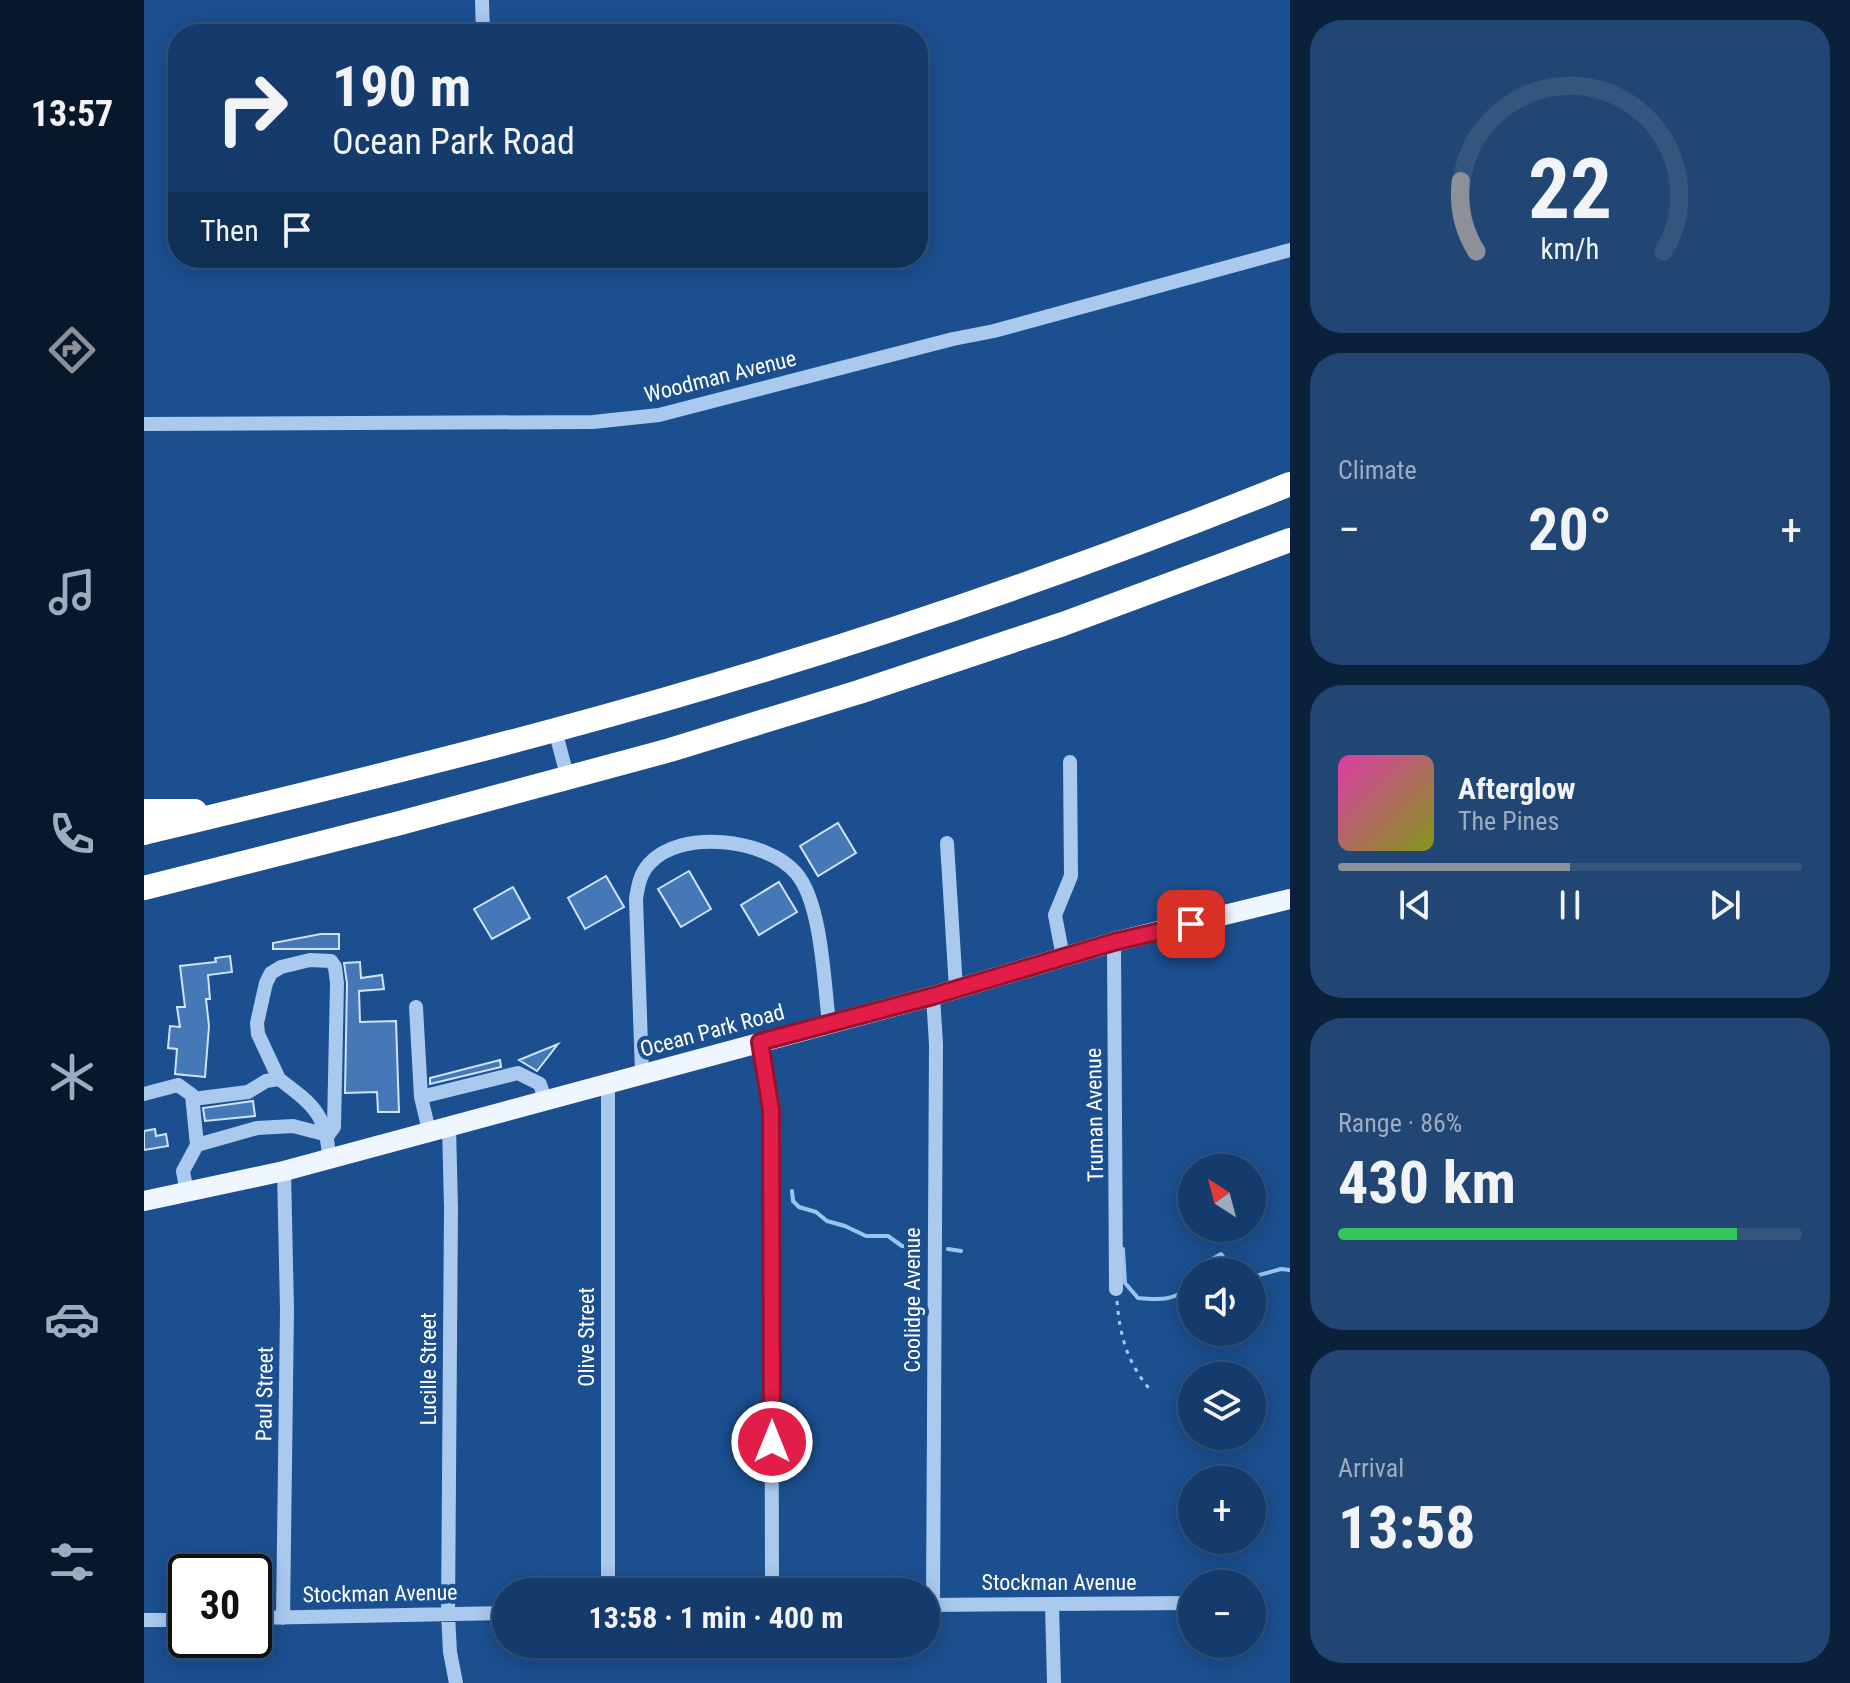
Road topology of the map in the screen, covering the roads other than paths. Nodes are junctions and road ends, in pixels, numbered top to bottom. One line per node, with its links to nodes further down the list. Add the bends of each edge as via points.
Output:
1 (482, 0): 2 (street)
2 (483, 24)
3 (1290, 250): 4 (street, Woodman Avenue, via 659,415 593,422)
4 (144, 424)
5 (1290, 484): 7 (highway, via 877,634)
6 (1290, 540): 9 (highway, via 859,692)
7 (555, 730): 9 (street); 10 (highway)
8 (1070, 762): 17 (street, via 1071,876 1055,915)
9 (568, 779): 14 (highway)
10 (237, 810): 11 (highway); 12 (highway)
11 (144, 811)
12 (144, 833)
13 (947, 843): 18 (street)
14 (144, 888)
15 (1290, 899): 16 (main road, Ocean Park Road)
16 (1114, 942): 17 (main road, Ocean Park Road); 38 (street, Truman Avenue)
17 (1063, 957): 18 (main road, Ocean Park Road)
18 (956, 989): 19 (main road, Ocean Park Road)
19 (933, 996): 21 (main road, Ocean Park Road); 41 (street, Coolidge Avenue)
20 (416, 1007): 27 (street)
21 (829, 1023): 22 (main road, Ocean Park Road); 23 (street, via 814,911 796,873 750,848 715,841 680,846 647,865 636,899)
22 (760, 1042): 23 (main road, Ocean Park Road); 40 (street, via 771,1110)
23 (642, 1074): 25 (main road, Ocean Park Road)
24 (279, 1079): 28 (street, via 248,1092); 32 (street, via 310,1101); 32 (street, via 258,1034 266,983 281,967 331,961 337,983 336,1098 334,1127)
25 (608, 1083): 29 (main road, Ocean Park Road); 39 (street, Olive Street)
26 (144, 1094): 28 (street, via 178,1085)
27 (421, 1097): 29 (street, via 518,1073 540,1084); 31 (street)
28 (193, 1099): 33 (street)
29 (545, 1100): 30 (main road, Ocean Park Road)
30 (449, 1126): 31 (main road, Ocean Park Road); 46 (street, Lucille Street)
31 (429, 1131): 34 (main road, Ocean Park Road)
32 (328, 1135): 33 (street, via 293,1126 257,1128); 34 (street)
33 (197, 1145): 36 (street, via 183,1171)
34 (329, 1158): 35 (main road, Ocean Park Road)
35 (284, 1171): 36 (main road, Ocean Park Road); 48 (street, Paul Street)
36 (187, 1193): 37 (main road, Ocean Park Road)
37 (144, 1201)
38 (1116, 1289)
39 (608, 1578)
40 (772, 1578)
41 (929, 1578)
42 (1178, 1603): 43 (street, Stockman Avenue)
43 (1052, 1604): 44 (street, Stockman Avenue); 52 (street)
44 (940, 1605)
45 (492, 1613): 46 (street, Stockman Avenue)
46 (448, 1614): 48 (street, Stockman Avenue); 51 (street, Lucille Street)
47 (272, 1618): 48 (street, Stockman Avenue)
48 (283, 1618)
49 (144, 1620): 50 (street)
50 (168, 1620)
51 (456, 1683)
52 (1054, 1683)

